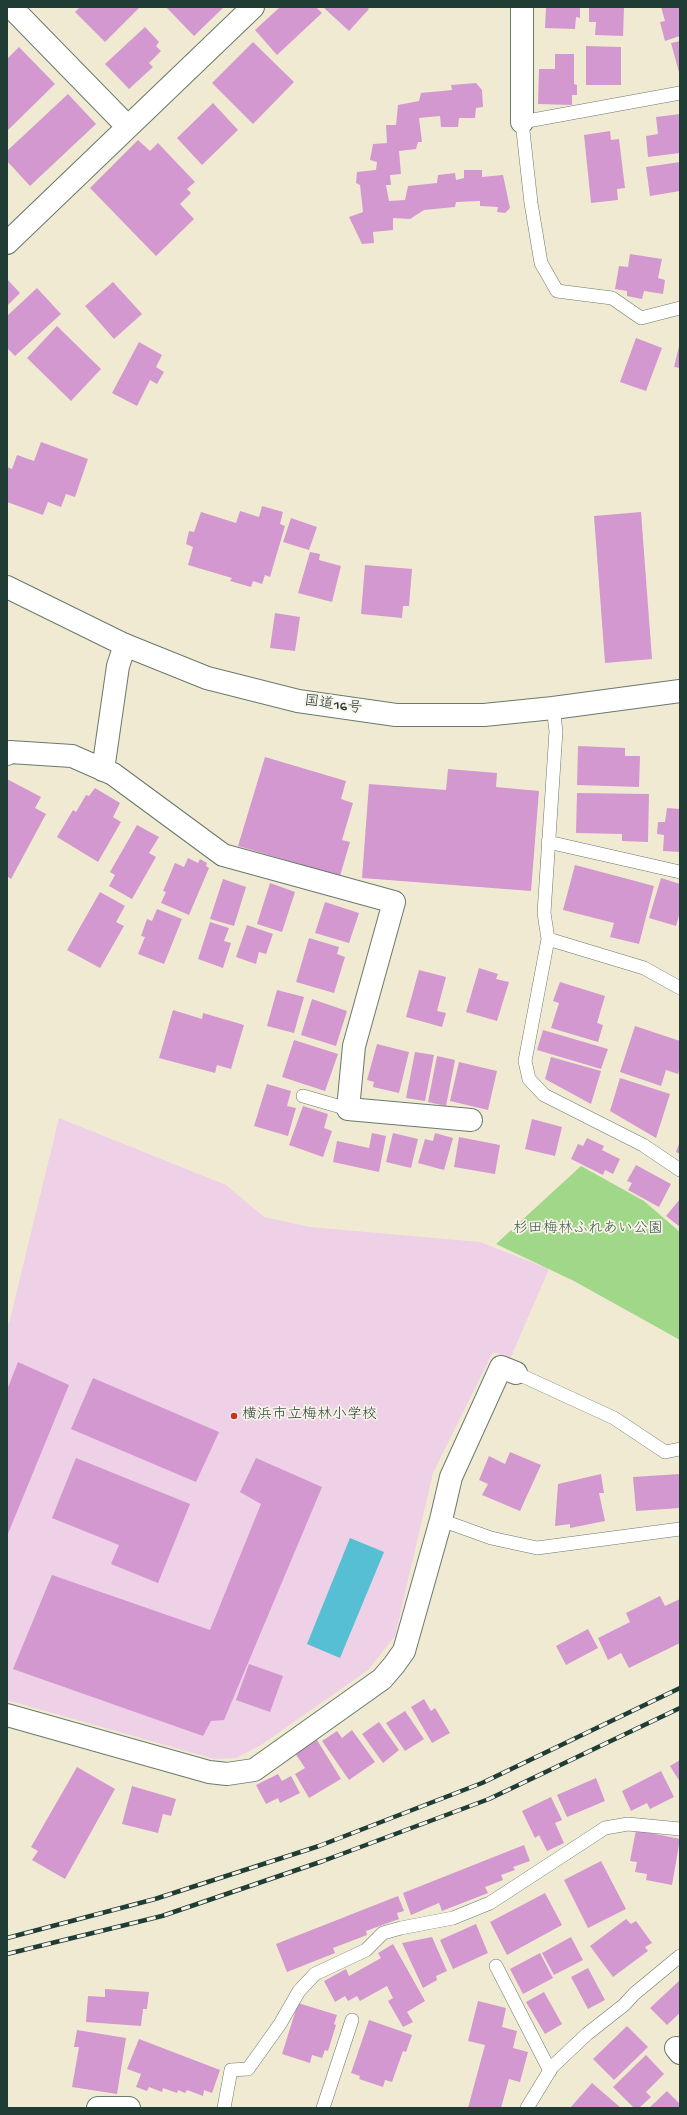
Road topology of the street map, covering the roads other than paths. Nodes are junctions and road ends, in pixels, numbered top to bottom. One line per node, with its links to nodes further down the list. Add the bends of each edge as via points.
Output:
1 (11, 7): 6 (main road)
2 (253, 7): 6 (main road)
3 (522, 7): 5 (main road)
4 (680, 93): 5 (lane)
5 (522, 122): 8 (lane, via 541,263 557,291 612,298 641,318)
6 (126, 126): 7 (main road)
7 (7, 243)
8 (680, 308)
9 (7, 587): 10 (main road, 国道16号)
10 (126, 645): 12 (main road, 国道16号, via 207,678 298,700 396,715 484,715); 14 (main road, via 118,666)
11 (680, 691): 12 (main road, 国道16号)
12 (552, 708): 15 (lane, via 556,731)
13 (7, 754): 14 (main road, via 10,752 72,756)
14 (103, 770): 20 (main road, via 113,774 223,855 394,902 354,1046)
15 (548, 842): 16 (lane); 17 (lane, via 544,913)
16 (680, 872)
17 (548, 939): 18 (lane, via 644,968); 22 (lane, via 525,1061 529,1079 544,1095 644,1145)
18 (680, 988)
19 (302, 1096): 20 (lane)
20 (348, 1109): 21 (main road)
21 (471, 1120)
22 (680, 1170)
23 (516, 1373): 24 (lane, via 614,1418 665,1452); 25 (main road, via 501,1367 451,1477)
24 (680, 1449)
25 (441, 1520): 26 (lane, via 491,1538 537,1548); 27 (main road, via 404,1651 394,1665 382,1679 254,1770 227,1774 209,1772)
26 (680, 1528)
27 (7, 1715)
28 (680, 1828): 35 (lane, via 628,1824 605,1828 490,1903 453,1918 383,1933 366,1950 314,1974 299,1991 280,2024 248,2069 230,2070)
29 (680, 1956): 32 (lane, via 587,2034)
30 (496, 1966): 32 (lane)
31 (352, 2020): 36 (lane)
32 (550, 2071): 37 (lane)
33 (98, 2108): 34 (main road)
34 (130, 2108)
35 (224, 2108)
36 (323, 2108)
37 (527, 2108)

